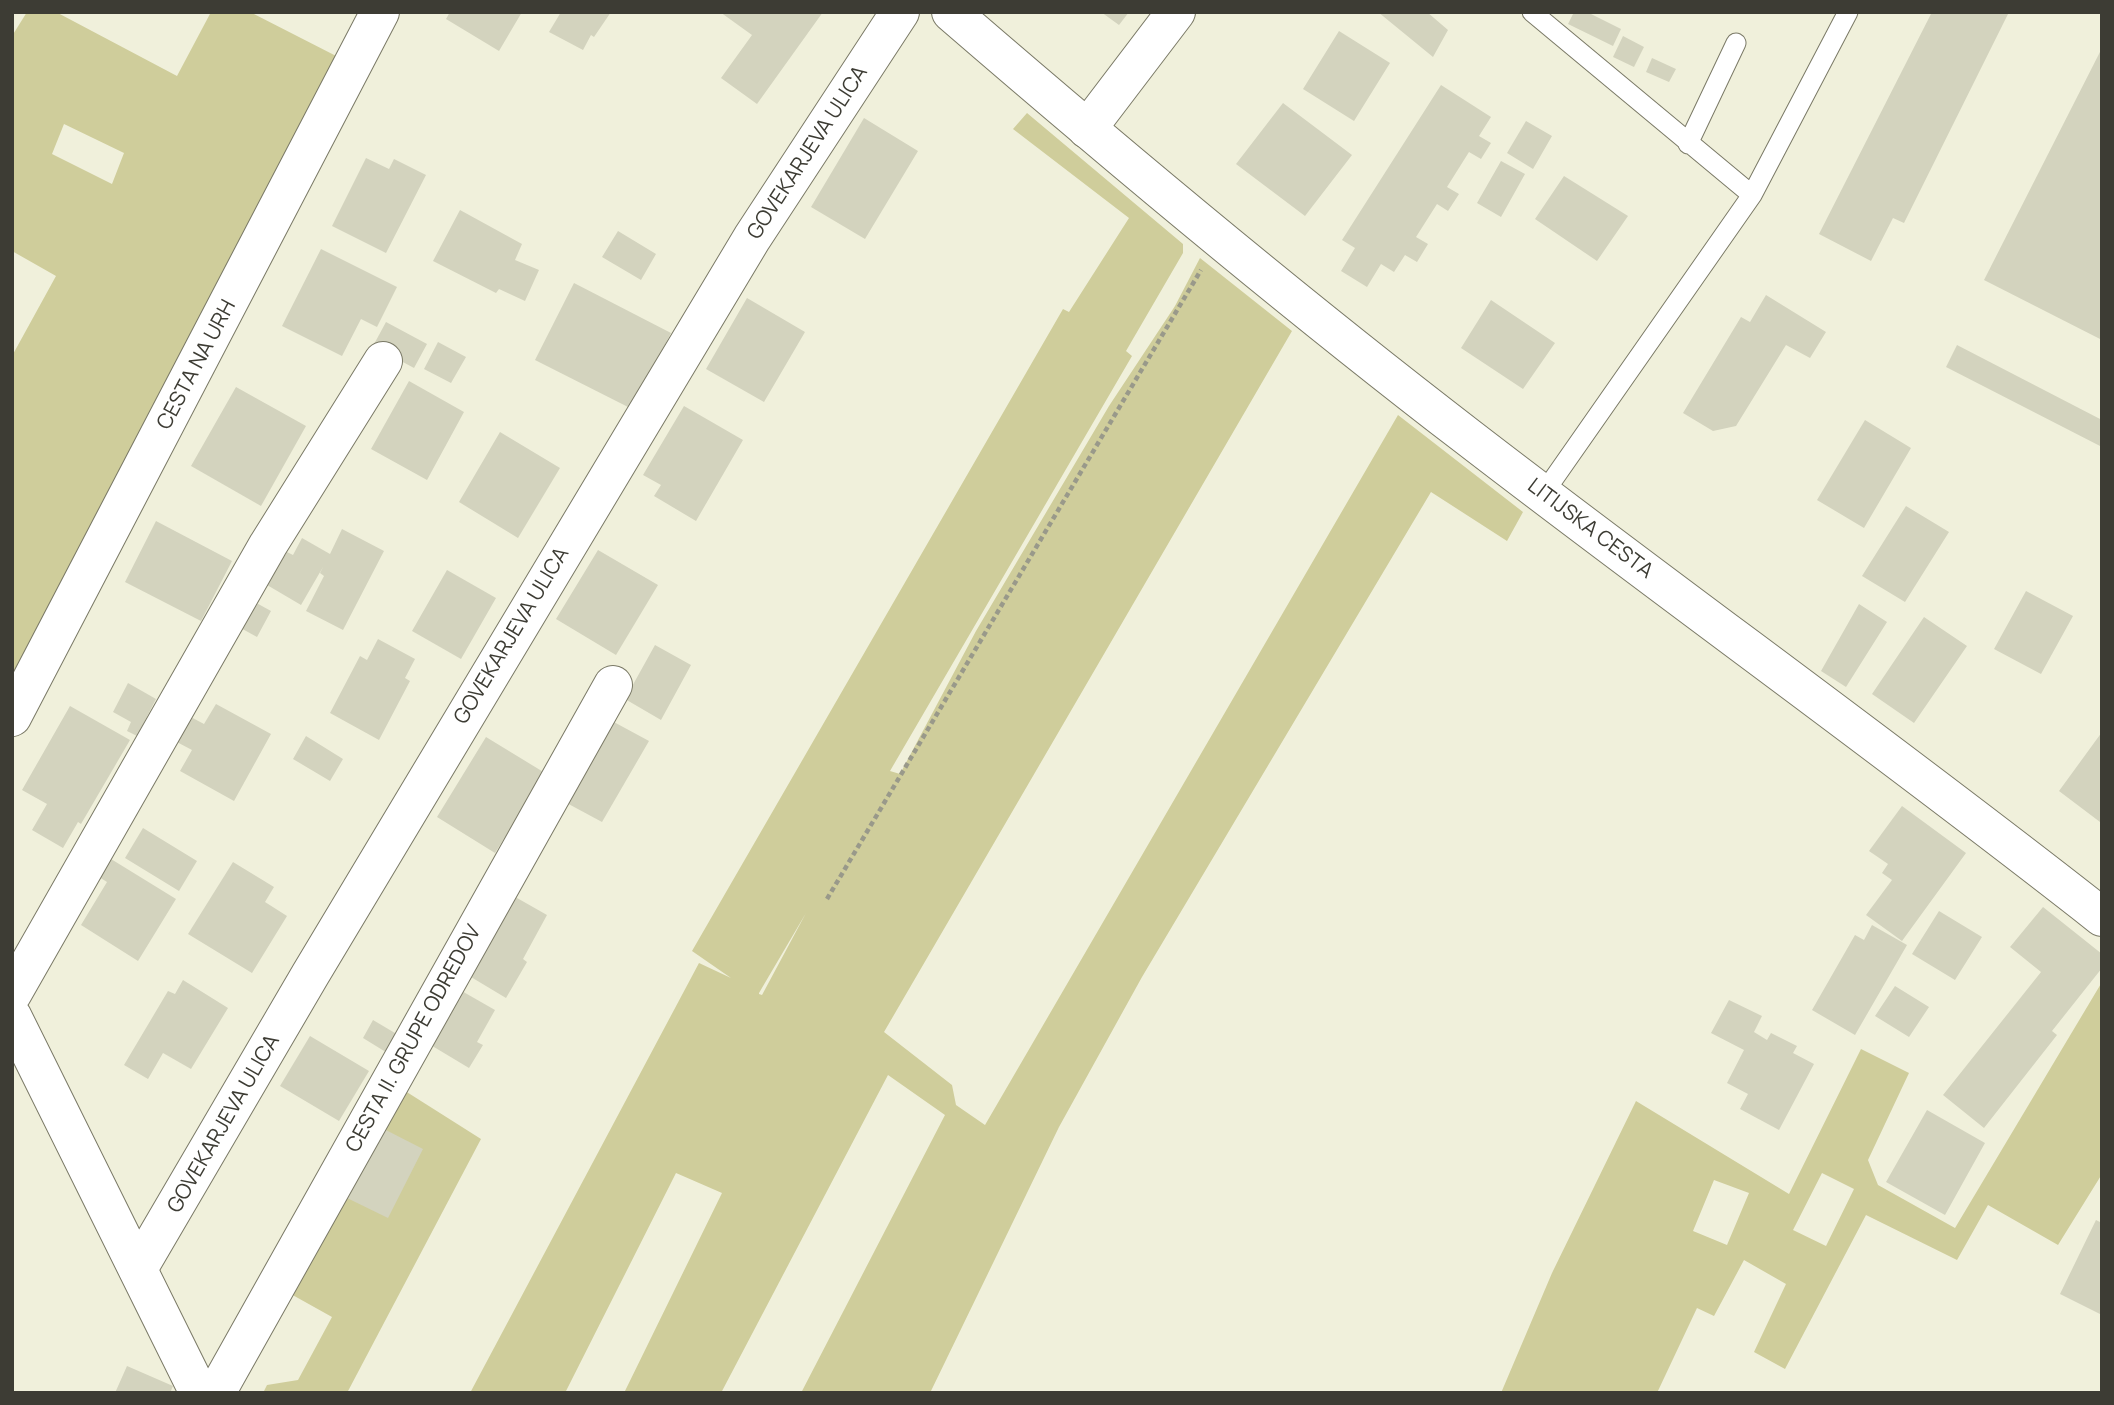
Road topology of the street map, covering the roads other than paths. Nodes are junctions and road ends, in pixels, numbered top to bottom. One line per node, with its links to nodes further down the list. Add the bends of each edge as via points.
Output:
1 (380, 12): 14 (street, CESTA NA URH)
2 (900, 12): 18 (street, GOVEKARJEVA ULICA, via 752,238)
3 (951, 12): 8 (street, LITIJSKA CESTA)
4 (1177, 12): 8 (street)
5 (1532, 12): 9 (lane)
6 (1848, 12): 10 (lane)
7 (1736, 43): 9 (lane)
8 (1087, 129): 12 (street, LITIJSKA CESTA, via 1219,240)
9 (1688, 144): 10 (lane)
10 (1752, 195): 12 (lane)
11 (383, 361): 16 (street, via 268,545)
12 (1543, 494): 15 (street, LITIJSKA CESTA)
13 (613, 685): 20 (street, CESTA II. GRUPE ODREDOV)
14 (12, 717)
15 (2102, 917)
16 (12, 994)
17 (12, 1016): 18 (street)
18 (138, 1269): 19 (street)
19 (199, 1393)
20 (216, 1393)

